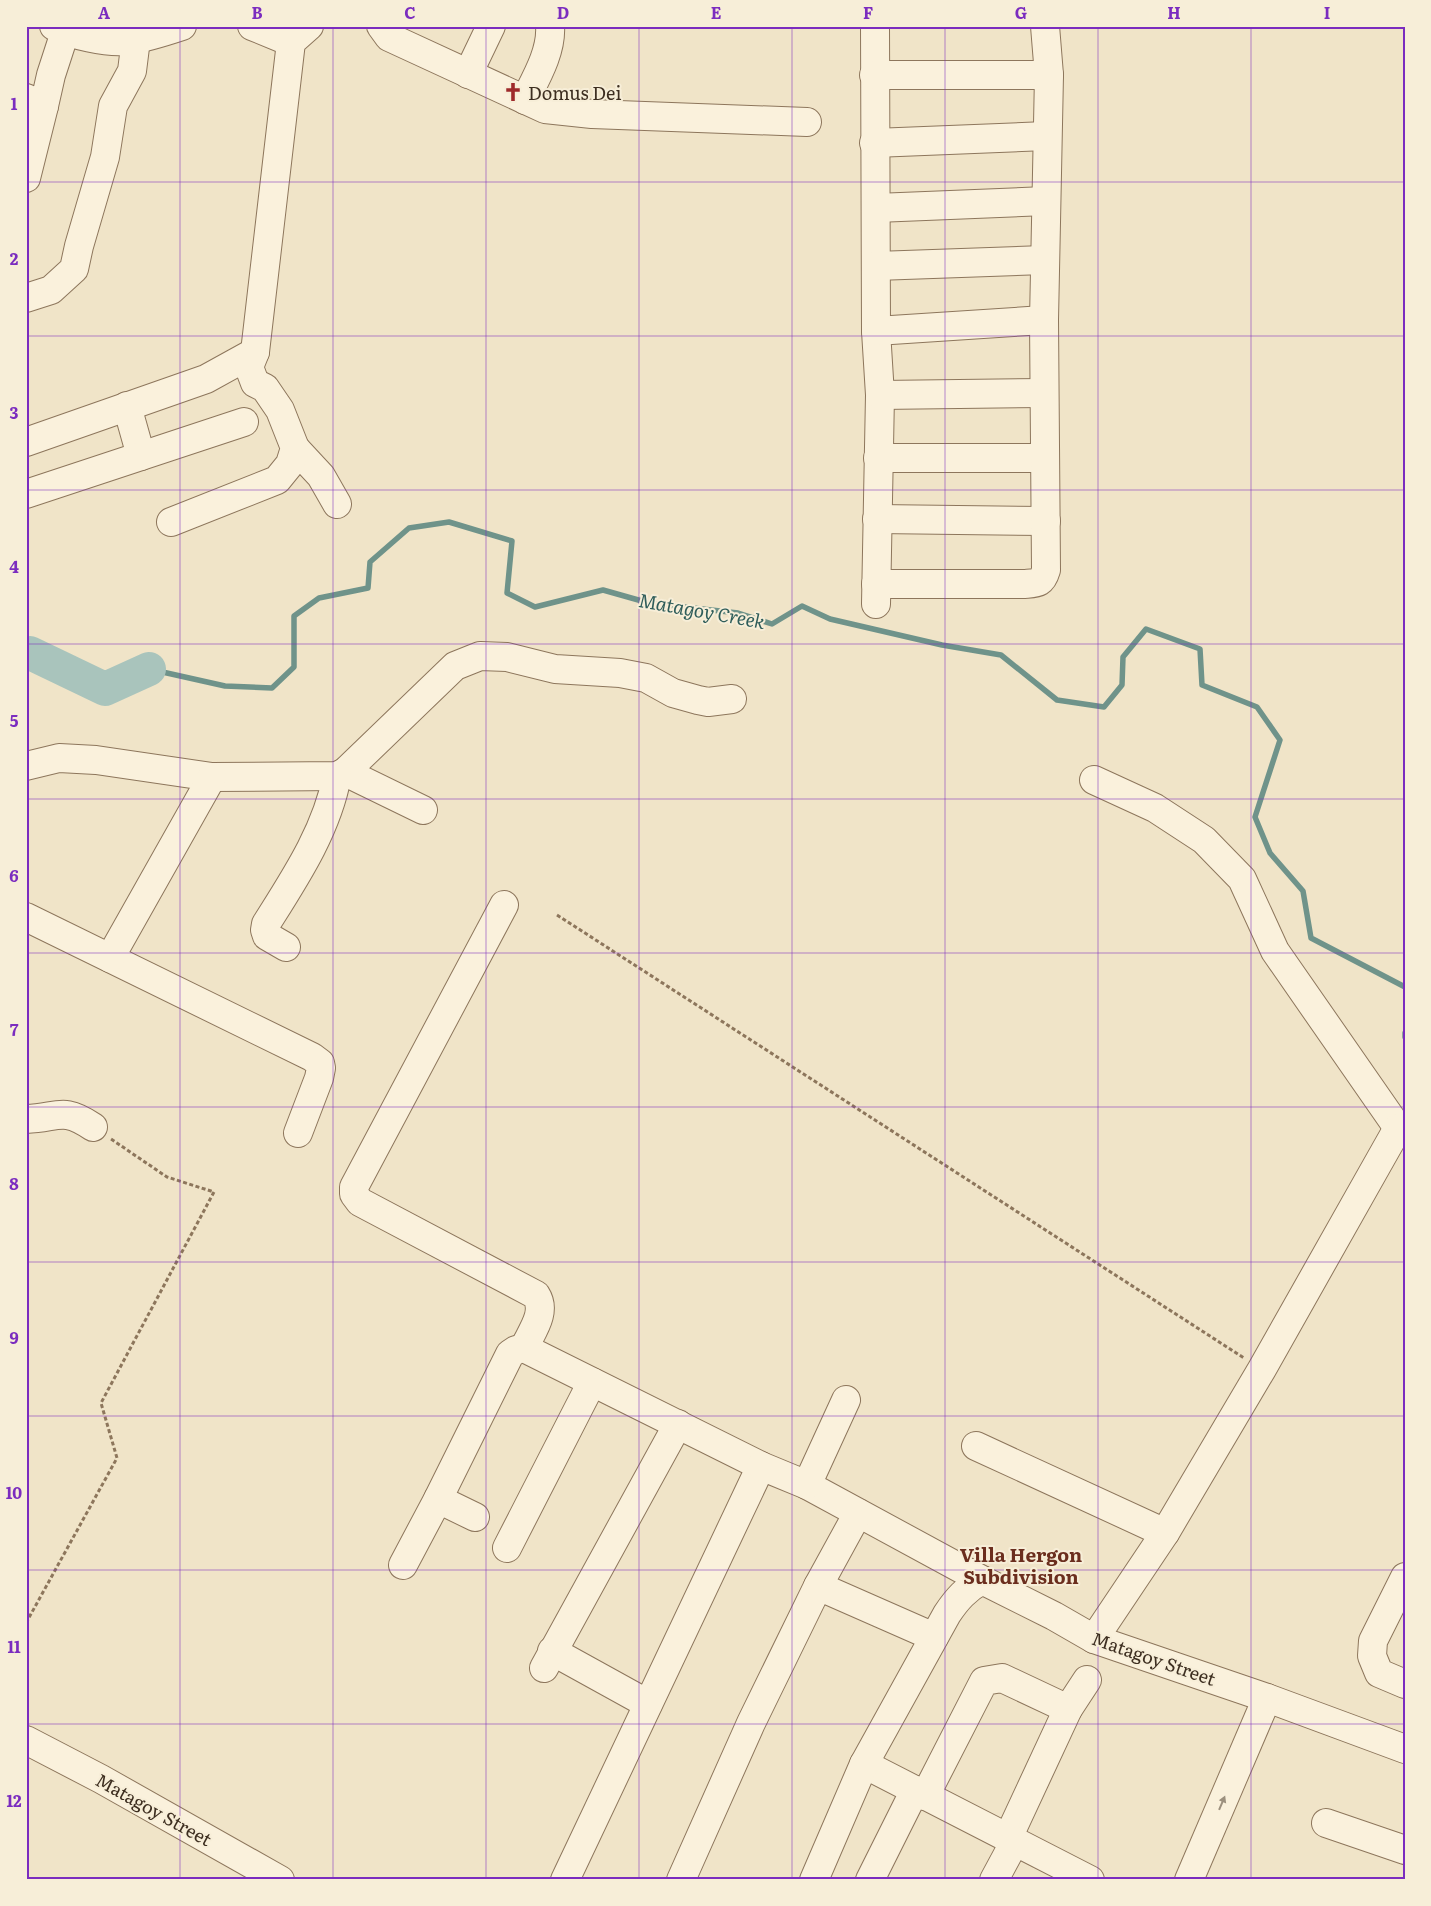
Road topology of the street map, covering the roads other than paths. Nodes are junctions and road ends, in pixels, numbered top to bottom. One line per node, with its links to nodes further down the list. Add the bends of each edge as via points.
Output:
1 (182, 26): 10 (street)
2 (252, 26): 9 (street)
3 (381, 26): 11 (street, via 389,37)
4 (491, 26): 11 (street)
5 (550, 26): 14 (street, via 551,36 543,61)
6 (875, 26): 12 (street)
7 (1045, 26): 13 (street)
8 (60, 29): 10 (street, via 106,40); 15 (street, via 51,75)
9 (300, 34): 27 (street)
10 (136, 39): 24 (street, via 132,71 113,106 105,157 74,269 51,290)
11 (468, 74): 14 (street)
12 (874, 75): 13 (street); 18 (street)
13 (1048, 75): 17 (street)
14 (525, 100): 16 (street, via 545,109 592,114)
15 (35, 102): 19 (street)
16 (807, 122)
17 (1046, 136): 18 (street); 20 (street)
18 (874, 143): 21 (street)
19 (26, 178)
20 (1046, 201): 21 (street); 22 (street)
21 (876, 208): 23 (street)
22 (1044, 260): 23 (street); 25 (street)
23 (876, 266): 26 (street)
24 (26, 298)
25 (1044, 320): 26 (street); 28 (street)
26 (876, 331): 29 (street)
27 (256, 352): 30 (street, via 206,378); 33 (street, via 249,366 255,383 265,388 280,410)
28 (1044, 393): 29 (street); 36 (street)
29 (880, 395): 35 (street)
30 (127, 406): 32 (street); 34 (street)
31 (244, 422): 34 (street)
32 (26, 442)
33 (295, 448): 38 (street, via 321,476); 41 (street, via 290,464 277,480)
34 (141, 456): 37 (street)
35 (878, 458): 36 (street); 39 (street)
36 (1045, 458): 40 (street)
37 (26, 494)
38 (337, 504)
39 (878, 519): 40 (street); 40 (street, via 876,594 1036,583 1044,579 1046,570)
40 (1046, 521)
41 (172, 522)
42 (732, 699): 44 (street, via 708,702 672,693 646,678 554,669 507,657 480,656 455,666)
43 (26, 766): 45 (street, via 59,758 96,760)
44 (341, 774): 45 (street); 47 (street); 50 (street, via 303,865 266,924 267,936)
45 (212, 777): 51 (street)
46 (1094, 780): 54 (street, via 1155,808 1204,840 1242,879 1275,951)
47 (422, 810)
48 (504, 905): 56 (street, via 354,1187 354,1194 360,1202 536,1295 541,1302 541,1311)
49 (26, 917): 51 (street)
50 (286, 947)
51 (110, 958): 55 (street, via 320,1063 319,1078)
52 (26, 1119): 53 (street, via 65,1114 77,1116)
53 (93, 1127)
54 (1401, 1129): 66 (street)
55 (298, 1133)
56 (524, 1348): 57 (street, Matagoy Street); 63 (street, via 510,1354)
57 (592, 1382): 59 (street, Matagoy Street); 67 (street)
58 (846, 1400): 62 (street)
59 (678, 1424): 61 (street, Matagoy Street); 77 (street, via 548,1659)
60 (976, 1446): 66 (street)
61 (761, 1466): 62 (street, Matagoy Street); 77 (street)
62 (807, 1485): 64 (street, Matagoy Street)
63 (438, 1499): 65 (street); 68 (street)
64 (858, 1512): 70 (street, Matagoy Street); 71 (street)
65 (475, 1517)
66 (1165, 1533): 73 (street)
67 (507, 1548)
68 (403, 1565)
69 (1405, 1577): 75 (street, via 1373,1641 1372,1656 1379,1673)
70 (982, 1580): 72 (street, via 957,1598); 73 (street, Matagoy Street)
71 (818, 1586): 72 (street); 89 (street)
72 (934, 1636): 81 (street)
73 (1094, 1639): 76 (street, Matagoy Street)
74 (1087, 1680): 78 (street)
75 (1405, 1684)
76 (1274, 1700): 80 (street, Matagoy Street); 86 (street)
77 (648, 1704): 88 (street)
78 (1068, 1710): 82 (street, via 1002,1678 984,1681); 84 (street)
79 (26, 1740): 87 (street, Matagoy Street)
80 (1405, 1749)
81 (864, 1764): 82 (street); 90 (street)
82 (920, 1793): 84 (street); 91 (street)
83 (1326, 1823): 85 (street)
84 (1012, 1840): 92 (street); 93 (street)
85 (1405, 1850)
86 (1196, 1879)
87 (280, 1880)
88 (565, 1880)
89 (681, 1880)
90 (814, 1880)
91 (870, 1880)
92 (994, 1880)
93 (1090, 1880)

